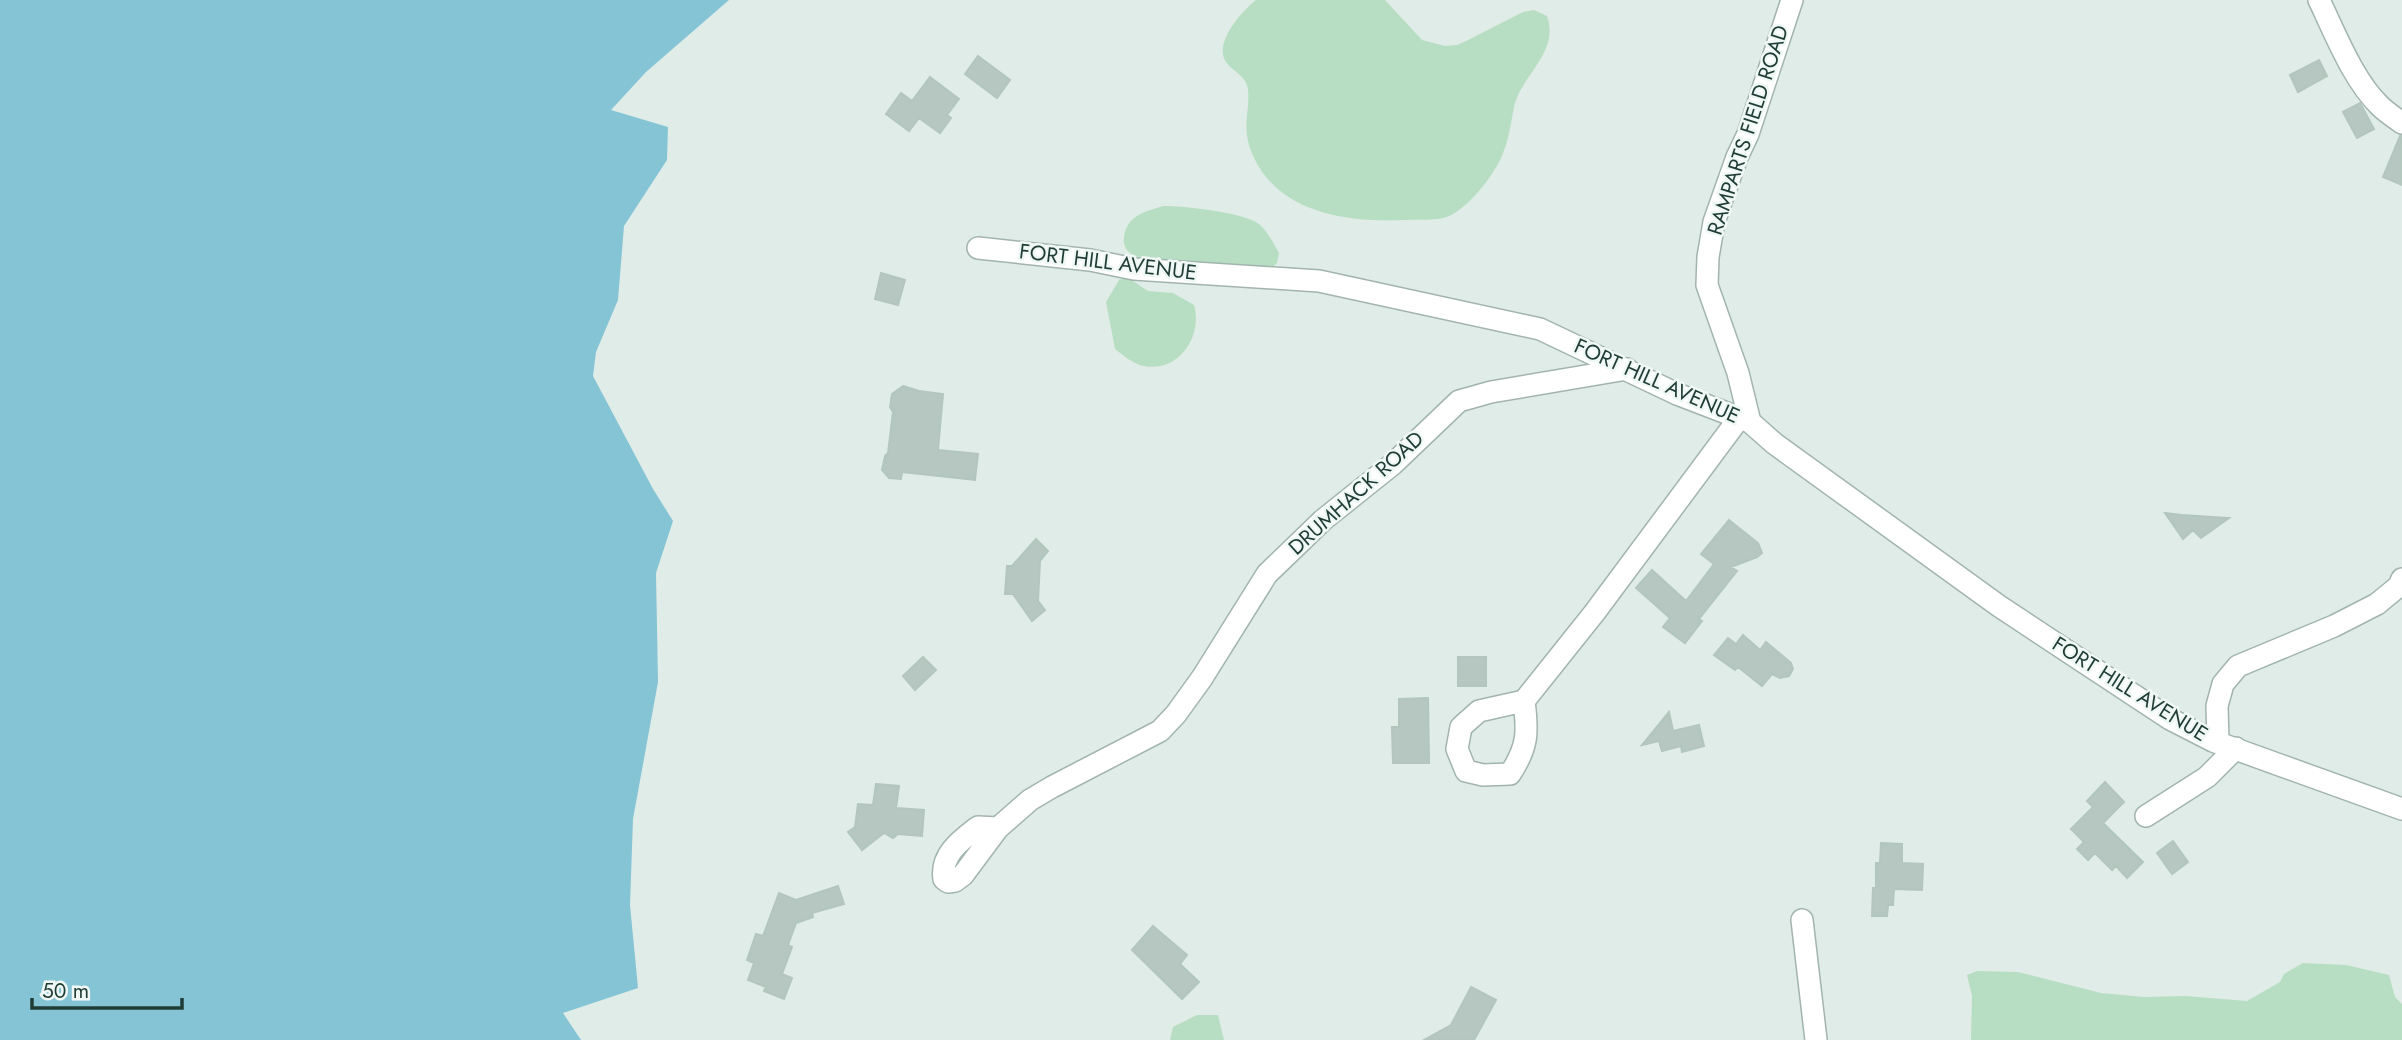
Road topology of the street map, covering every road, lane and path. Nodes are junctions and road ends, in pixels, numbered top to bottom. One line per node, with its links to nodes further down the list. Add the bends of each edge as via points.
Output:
1 (1792, 0): 6 (street, RAMPARTS FIELD ROAD, via 1714,222 1708,257 1707,285 1738,373)
2 (2319, 0): 3 (street, via 2352,67 2380,106)
3 (2402, 123)
4 (978, 248): 5 (street, FORT HILL AVENUE, via 1134,269 1319,281 1540,329)
5 (1627, 369): 6 (street, FORT HILL AVENUE, via 1677,394); 12 (street, DRUMHACK ROAD, via 1459,401 1267,574 1202,678 1160,731 1052,787)
6 (1745, 419): 8 (street); 9 (street, FORT HILL AVENUE, via 1999,606 2170,719)
7 (2402, 579): 9 (street, via 2377,604 2345,621 2238,666 2223,684 2217,706)
8 (1524, 701)
9 (2227, 745): 10 (street, FORT HILL AVENUE); 11 (street, via 2207,778)
10 (2402, 809)
11 (2146, 816)
12 (998, 828)
13 (1802, 920): 14 (street)
14 (1816, 1040)

